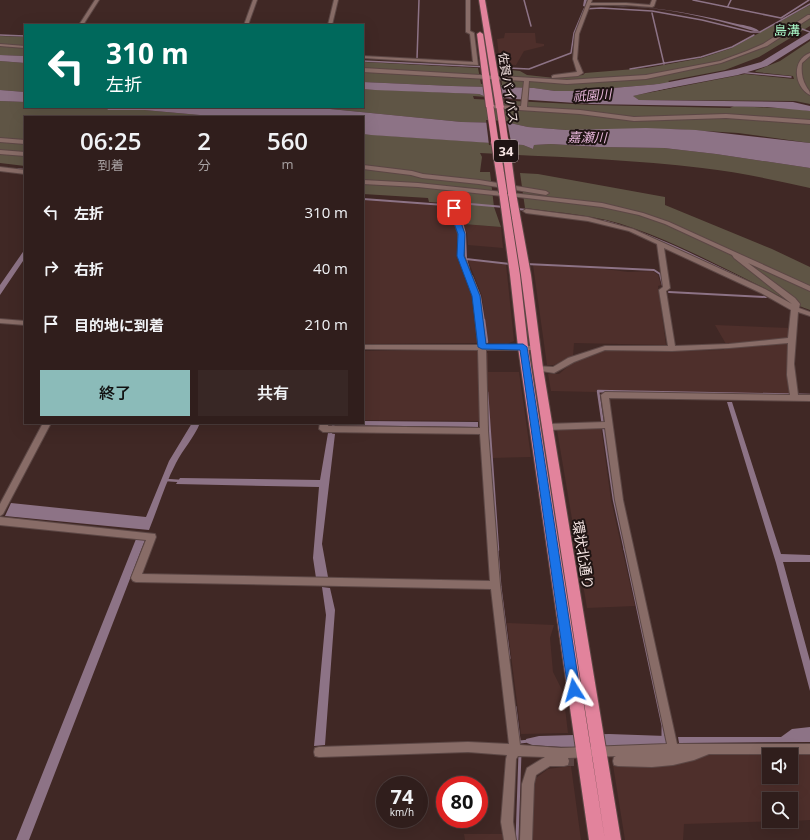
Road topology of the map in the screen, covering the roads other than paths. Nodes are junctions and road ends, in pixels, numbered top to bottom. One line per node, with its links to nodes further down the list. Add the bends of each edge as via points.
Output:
1 (97, 0): 10 (street)
2 (255, 0): 11 (street)
3 (336, 0): 12 (street)
4 (468, 0): 17 (street, via 468,32 472,33 476,64)
5 (476, 0): 13 (highway, 佐賀バイパス / 34)
6 (482, 0): 13 (highway, 佐賀バイパス / 34)
7 (654, 0): 8 (street, via 652,6)
8 (590, 2): 21 (street, via 583,15 574,52 580,73)
9 (810, 16): 21 (street, via 760,47 720,62 630,78 567,82)
10 (83, 24)
11 (246, 24)
12 (330, 24)
13 (482, 25): 19 (highway, 佐賀バイパス / 34); 20 (highway, 佐賀バイパス / 34)
14 (0, 45): 15 (street)
15 (24, 47)
16 (810, 54): 22 (street, via 803,59 800,67 803,87)
17 (364, 57)
18 (364, 70): 19 (street)
19 (486, 77): 20 (street); 23 (highway, 佐賀バイパス / 34)
20 (495, 78): 21 (street); 24 (highway, 佐賀バイパス / 34)
21 (527, 80): 25 (street)
22 (810, 93)
23 (490, 106): 24 (street); 35 (highway, 佐賀バイパス / 34, bridge)
24 (500, 107): 25 (street); 35 (highway, 佐賀バイパス / 34, bridge)
25 (524, 108): 26 (street, via 634,119 726,116)
26 (810, 122)
27 (0, 140): 28 (street)
28 (24, 142)
29 (0, 152): 30 (street)
30 (24, 154)
31 (364, 167): 35 (street, via 412,173)
32 (0, 169): 33 (street)
33 (24, 172)
34 (364, 182): 35 (street)
35 (508, 193): 37 (street); 37 (street, via 592,202); 41 (highway, 佐賀バイパス / 34)
36 (455, 203): 49 (street, via 454,212 461,234 461,256 476,296)
37 (602, 206): 40 (street, via 641,214 667,223)
38 (526, 211): 39 (street, via 588,219 631,230)
39 (660, 243): 43 (street); 51 (street, via 667,288 662,290)
40 (734, 254): 42 (street); 43 (street, via 793,300)
41 (520, 275): 50 (highway, 環状北通り / 34)
42 (810, 289)
43 (796, 307): 44 (street); 47 (street)
44 (810, 314)
45 (0, 320): 46 (street)
46 (24, 322)
47 (790, 340): 51 (street); 53 (street, via 790,375)
48 (364, 347): 49 (street)
49 (482, 347): 50 (street); 59 (street)
50 (529, 347): 52 (highway, 環状北通り / 34); 68 (highway, 環状北通り / 34)
51 (672, 349): 52 (street, via 605,348 572,360 554,370)
52 (538, 368): 58 (highway, 環状北通り / 34)
53 (794, 395): 54 (street); 56 (street, via 605,395)
54 (810, 398)
55 (47, 424): 60 (street)
56 (604, 425): 58 (street); 63 (street)
57 (330, 427): 59 (street)
58 (547, 427): 69 (highway, 環状北通り / 34)
59 (484, 428): 62 (street)
60 (2, 509)
61 (0, 521): 62 (street, via 152,537 136,578)
62 (495, 585): 66 (street)
63 (673, 749): 64 (street); 69 (street)
64 (710, 749): 65 (street); 71 (street, via 687,758 666,762)
65 (810, 749)
66 (520, 750): 67 (street, via 468,747); 68 (street); 72 (street, via 511,759 507,822)
67 (319, 752)
68 (583, 752): 69 (street); 74 (highway, 環状北通り / 34)
69 (599, 753): 75 (highway, 環状北通り / 34)
70 (564, 761): 73 (street, via 549,761 531,772 528,784)
71 (618, 761)
72 (510, 840)
73 (526, 840)
74 (597, 840)
75 (613, 840)

